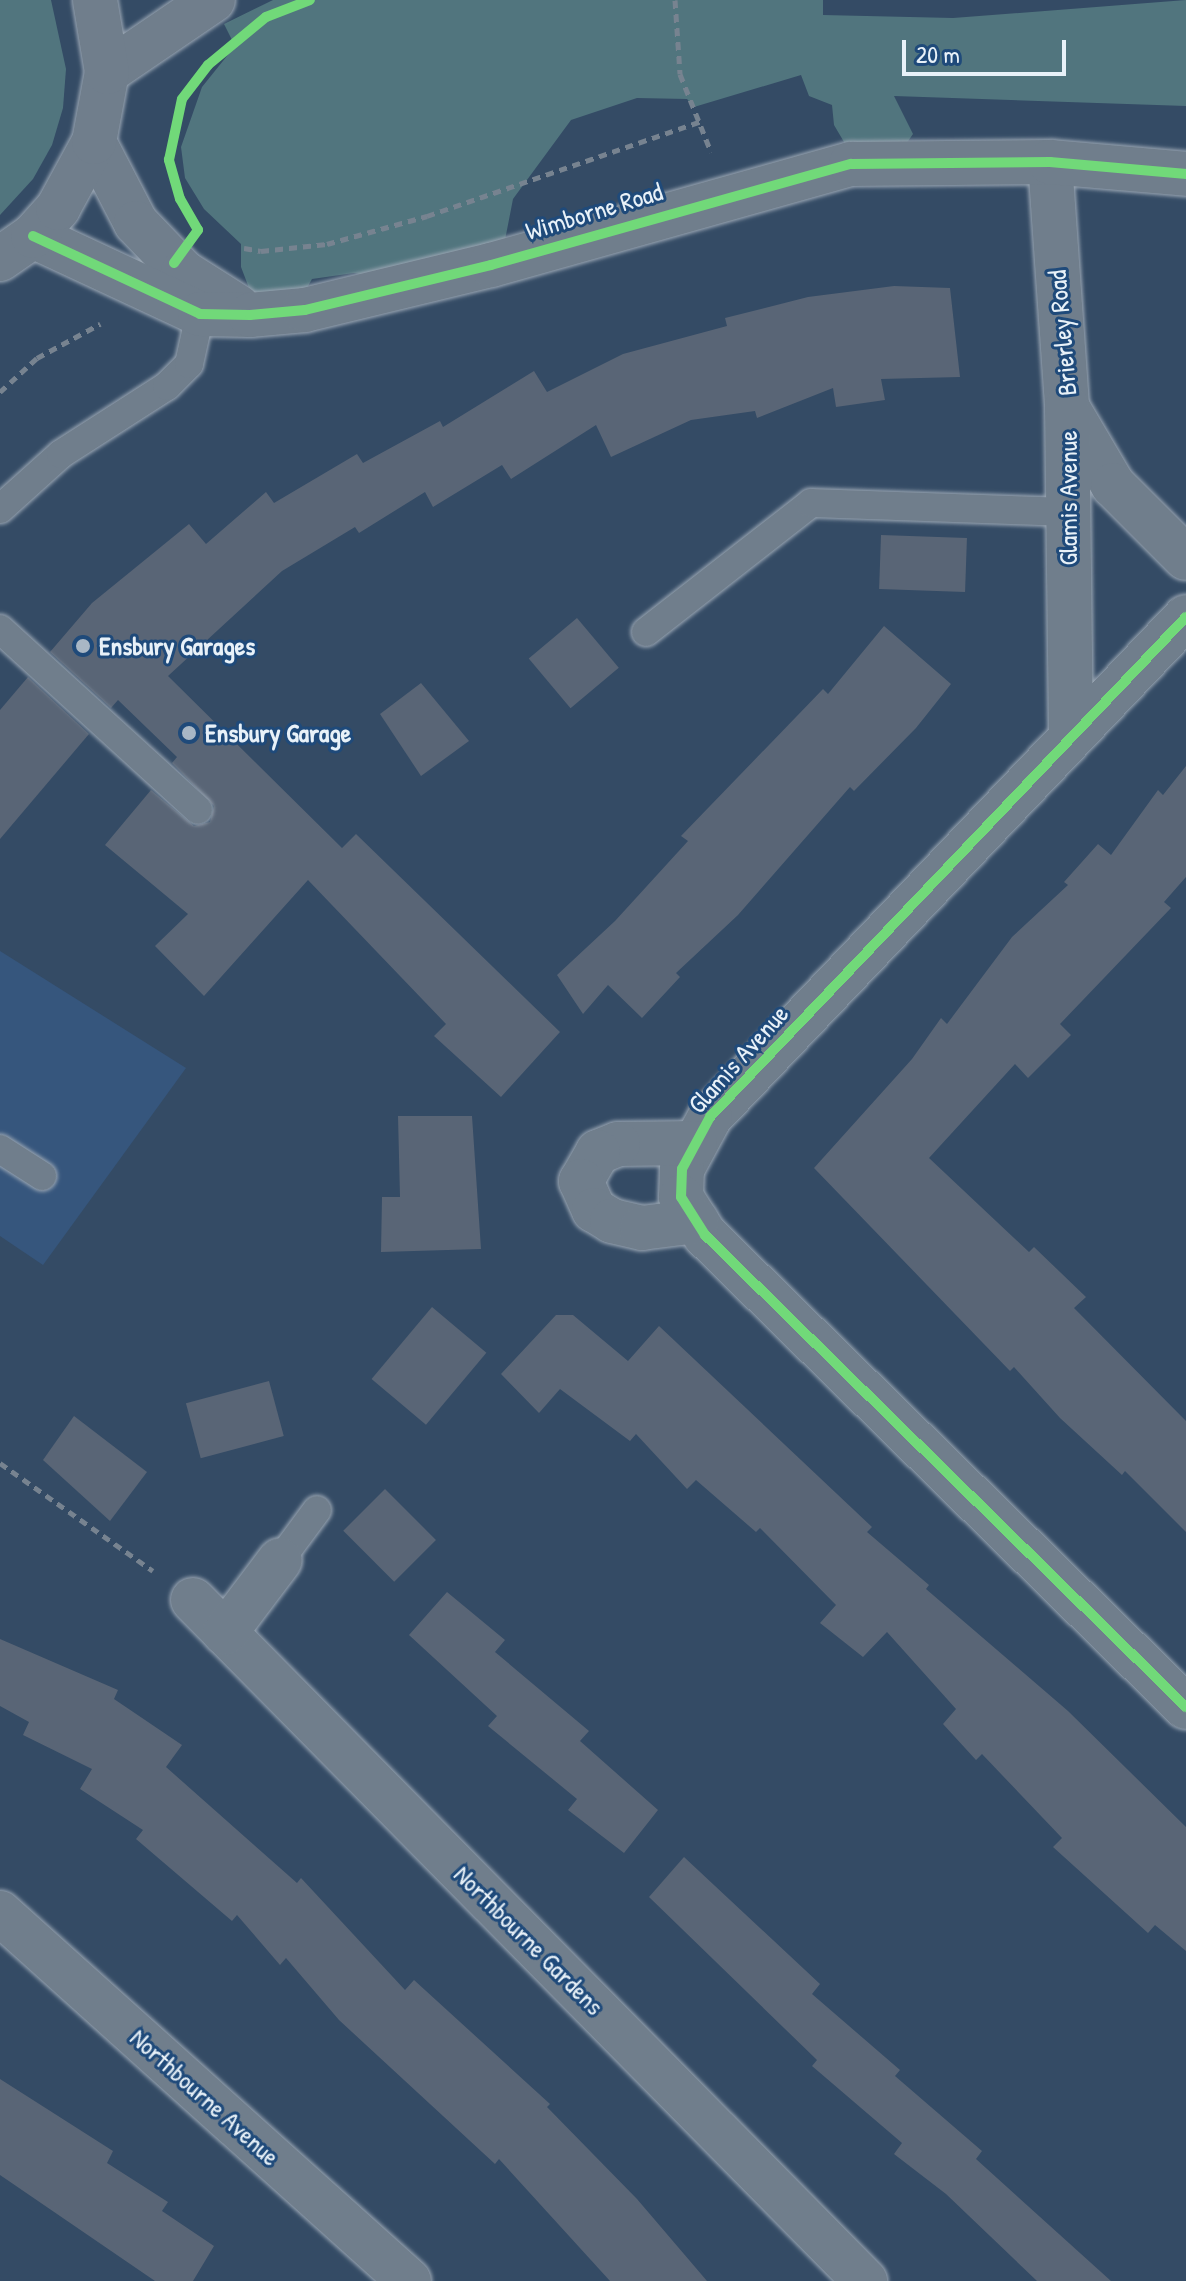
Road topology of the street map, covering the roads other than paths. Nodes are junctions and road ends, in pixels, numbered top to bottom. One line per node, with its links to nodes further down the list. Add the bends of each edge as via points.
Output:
1 (95, 0): 3 (street)
2 (213, 0): 3 (street)
3 (107, 72): 4 (street)
4 (94, 142): 7 (street, via 79,176); 8 (street, Wimborne Road, via 136,223)
5 (1050, 162): 6 (street, Wimborne Road); 10 (street, Wimborne Road, via 851,164 725,195 491,265 305,310); 11 (street, Brierley Road)
6 (1186, 174)
7 (12, 256): 8 (street, Wimborne Road)
8 (173, 261): 9 (street, Wimborne Road); 10 (street, Wimborne Road)
9 (200, 314): 10 (street, Wimborne Road); 12 (lane, via 189,364 167,386 61,454)
10 (250, 315)
11 (1067, 407): 13 (street, Glamis Avenue); 14 (street, Brierley Road, via 1113,485)
12 (0, 509)
13 (1068, 512): 17 (lane, via 811,503); 18 (street, Glamis Avenue)
14 (1186, 558)
15 (1186, 617): 18 (street, Glamis Avenue)
16 (0, 629): 19 (lane)
17 (646, 632)
18 (1071, 733): 20 (street, Glamis Avenue, via 710,1117)
19 (198, 810)
20 (695, 1143): 23 (street, Glamis Avenue, via 682,1169 681,1197); 23 (street, via 618,1144 598,1152 581,1181 594,1210 612,1221 642,1228)
21 (0, 1149): 22 (lane)
22 (42, 1176)
23 (697, 1221): 28 (street, Glamis Avenue)
24 (317, 1510): 25 (lane)
25 (280, 1560): 27 (street)
26 (193, 1600): 27 (street, Northbourne Gardens)
27 (225, 1633): 31 (street, Northbourne Gardens)
28 (1186, 1707)
29 (0, 1913): 30 (street, Northbourne Avenue)
30 (409, 2281)
31 (865, 2281)

